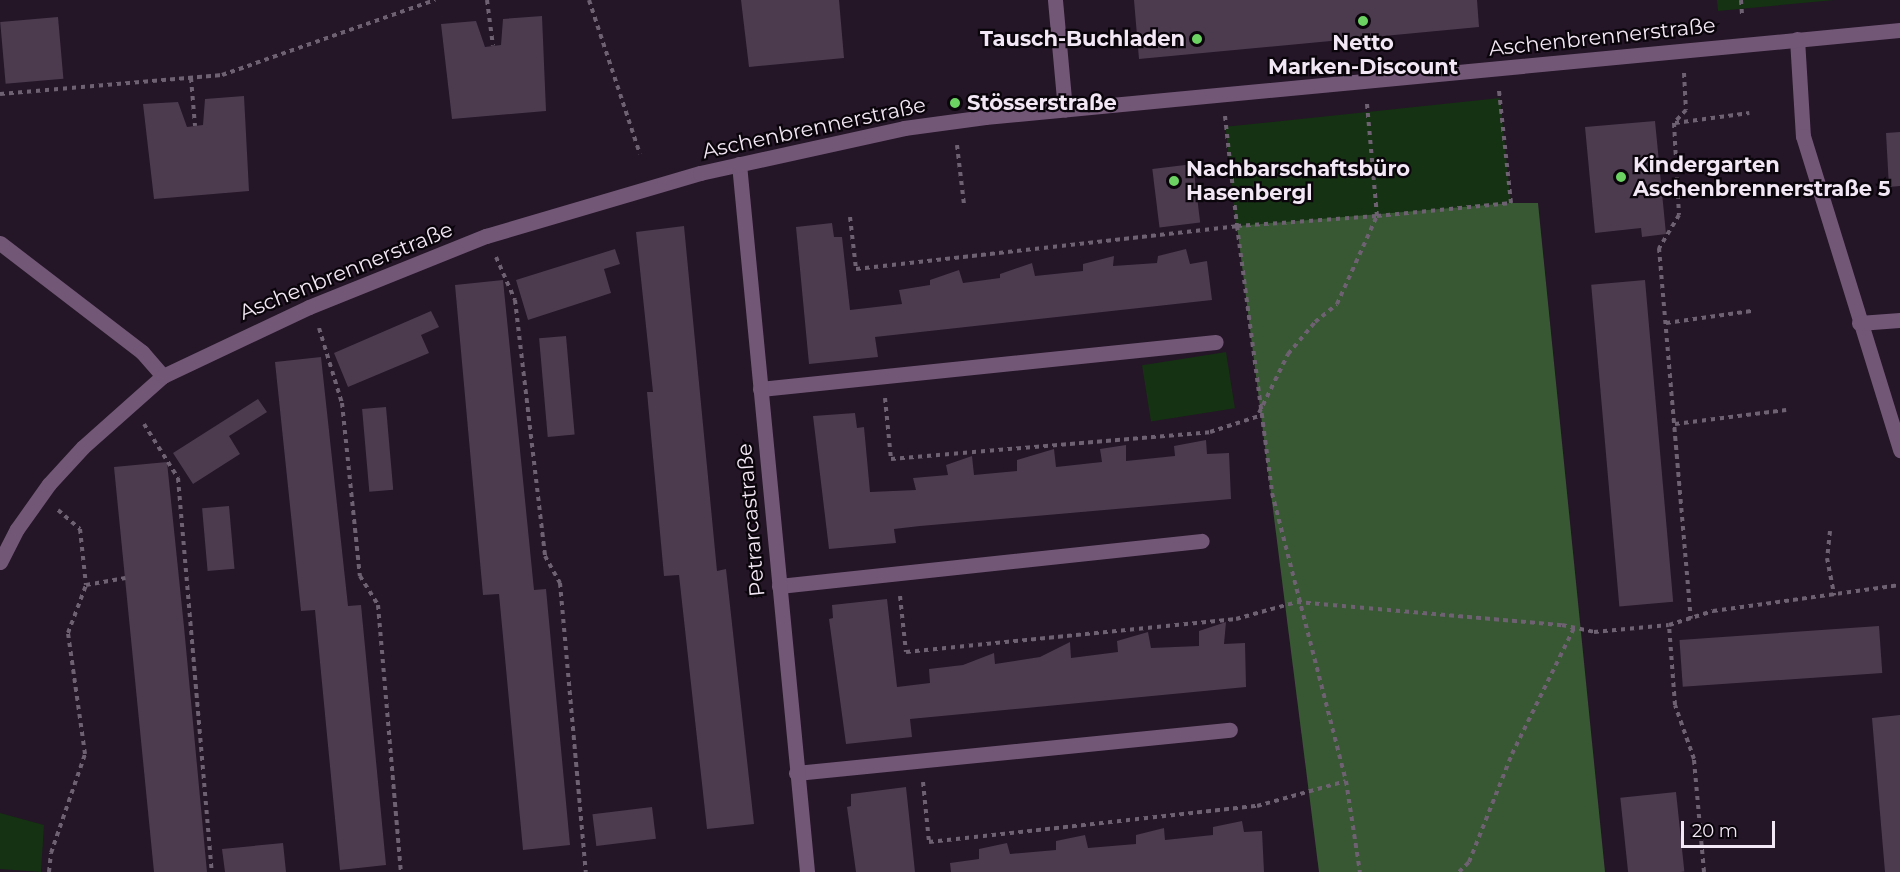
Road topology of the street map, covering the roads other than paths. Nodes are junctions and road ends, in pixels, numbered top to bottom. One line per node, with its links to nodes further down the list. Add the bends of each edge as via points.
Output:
1 (1055, 0): 4 (street)
2 (1900, 30): 3 (street, Aschenbrennerstraße)
3 (1797, 39): 4 (street, Aschenbrennerstraße); 8 (street, via 1803,136)
4 (1065, 110): 5 (street, Aschenbrennerstraße, via 904,128)
5 (739, 164): 10 (street, Aschenbrennerstraße, via 486,236 309,306); 11 (street, Petrarcastraße)
6 (0, 243): 10 (street, via 142,352)
7 (1900, 320): 8 (street)
8 (1859, 323): 12 (street)
9 (1216, 342): 11 (street)
10 (163, 376): 15 (street, Aschenbrennerstraße, via 83,447 49,484 17,529)
11 (760, 389): 16 (street, Petrarcastraße)
12 (1896, 425): 13 (street)
13 (1900, 450)
14 (1202, 541): 16 (street)
15 (0, 562)
16 (778, 586): 18 (street, Petrarcastraße)
17 (1230, 730): 18 (street)
18 (796, 773): 19 (street, Petrarcastraße)
19 (807, 872)

